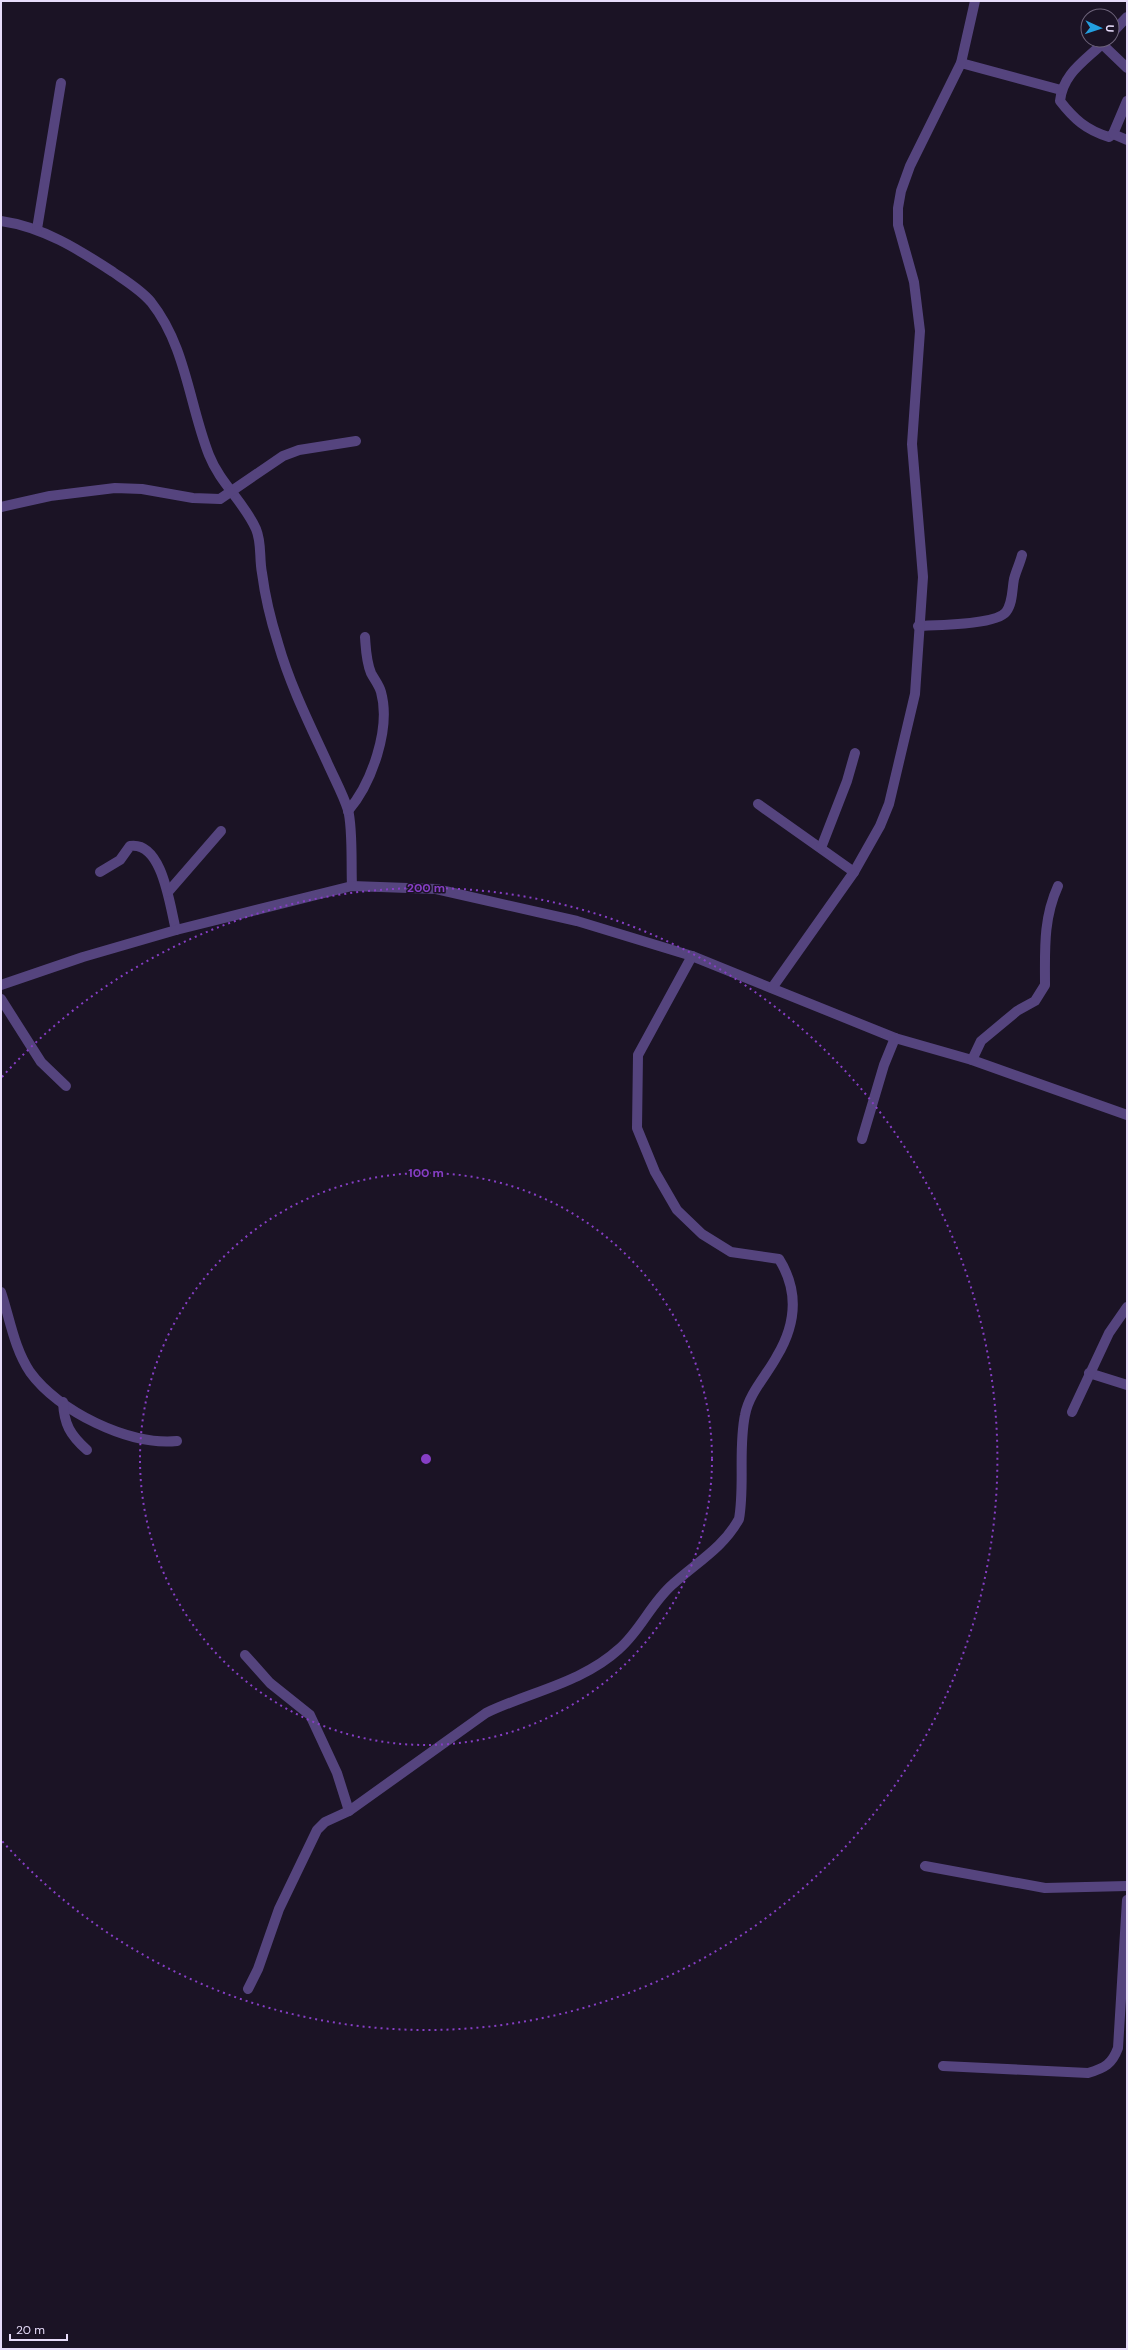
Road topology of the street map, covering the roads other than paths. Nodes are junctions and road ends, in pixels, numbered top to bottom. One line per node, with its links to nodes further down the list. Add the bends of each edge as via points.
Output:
1 (975, 1): 6 (street)
2 (1127, 17): 3 (street)
3 (1120, 24)
4 (1098, 48): 9 (street, via 1067,77)
5 (1109, 48): 7 (street)
6 (961, 63): 9 (street); 19 (street, via 910,166 898,208 898,225 914,282 920,331 912,444 923,577)
7 (1127, 68)
8 (61, 83): 14 (street)
9 (1061, 90): 11 (street, via 1060,101 1075,120 1092,131 1109,137)
10 (1127, 101): 11 (street)
11 (1113, 134): 12 (street)
12 (1127, 140)
13 (1, 221): 14 (street)
14 (37, 229): 16 (street, via 66,242 133,286 149,300 180,355 192,405 209,456 220,478)
15 (356, 441): 16 (street, via 294,452 258,472)
16 (233, 492): 17 (street, via 215,499 115,488 50,496); 23 (street, via 257,532 261,571 270,612 295,693)
17 (1, 508)
18 (1022, 555): 19 (street, via 1014,579 1011,601 1002,616 961,624)
19 (918, 626): 27 (street, via 915,694 890,804 868,850)
20 (365, 637): 23 (street, via 366,656 371,674 380,690 384,705 384,726 382,742 358,799)
21 (855, 753): 25 (street)
22 (758, 804): 25 (street)
23 (348, 811): 28 (street)
24 (222, 831): 30 (street)
25 (821, 848): 27 (street)
26 (100, 872): 30 (street, via 120,860 130,846 136,845 145,849 155,859)
27 (854, 872): 34 (street)
28 (352, 886): 31 (street); 32 (street, via 436,889 577,921)
29 (1058, 886): 37 (street, via 1050,904 1044,938 1043,991 1035,1001 1016,1011 981,1041)
30 (168, 892): 31 (street)
31 (176, 930): 33 (street, via 83,956)
32 (692, 956): 34 (street); 50 (street, via 638,1055 637,1128 655,1172 677,1210 702,1234 731,1252 779,1259 789,1274 793,1294 792,1326 745,1414 739,1519 717,1549 672,1584 652,1605 634,1635 618,1650 585,1674 510,1701 486,1713)
33 (1, 985)
34 (772, 988): 36 (street)
35 (1, 999): 38 (street, via 41,1062)
36 (895, 1038): 37 (street); 40 (street, via 884,1065)
37 (972, 1060): 39 (street)
38 (66, 1086)
39 (1127, 1115)
40 (862, 1139)
41 (1, 1292): 45 (street, via 13,1335 30,1371)
42 (1127, 1308): 43 (street, via 1109,1333)
43 (1089, 1373): 44 (street); 46 (street)
44 (1127, 1385)
45 (63, 1402): 47 (street, via 87,1418 126,1436 161,1442); 48 (street, via 69,1432)
46 (1072, 1412)
47 (176, 1441)
48 (87, 1450)
49 (245, 1655): 50 (street, via 270,1683 310,1715 337,1772)
50 (348, 1811): 54 (street, via 325,1822 311,1840 279,1910 258,1970)
51 (925, 1866): 52 (street, via 1045,1888)
52 (1127, 1886)
53 (1127, 1900): 55 (street, via 1118,2048 1113,2060 1104,2068 1088,2072)
54 (248, 1989)
55 (942, 2066)

